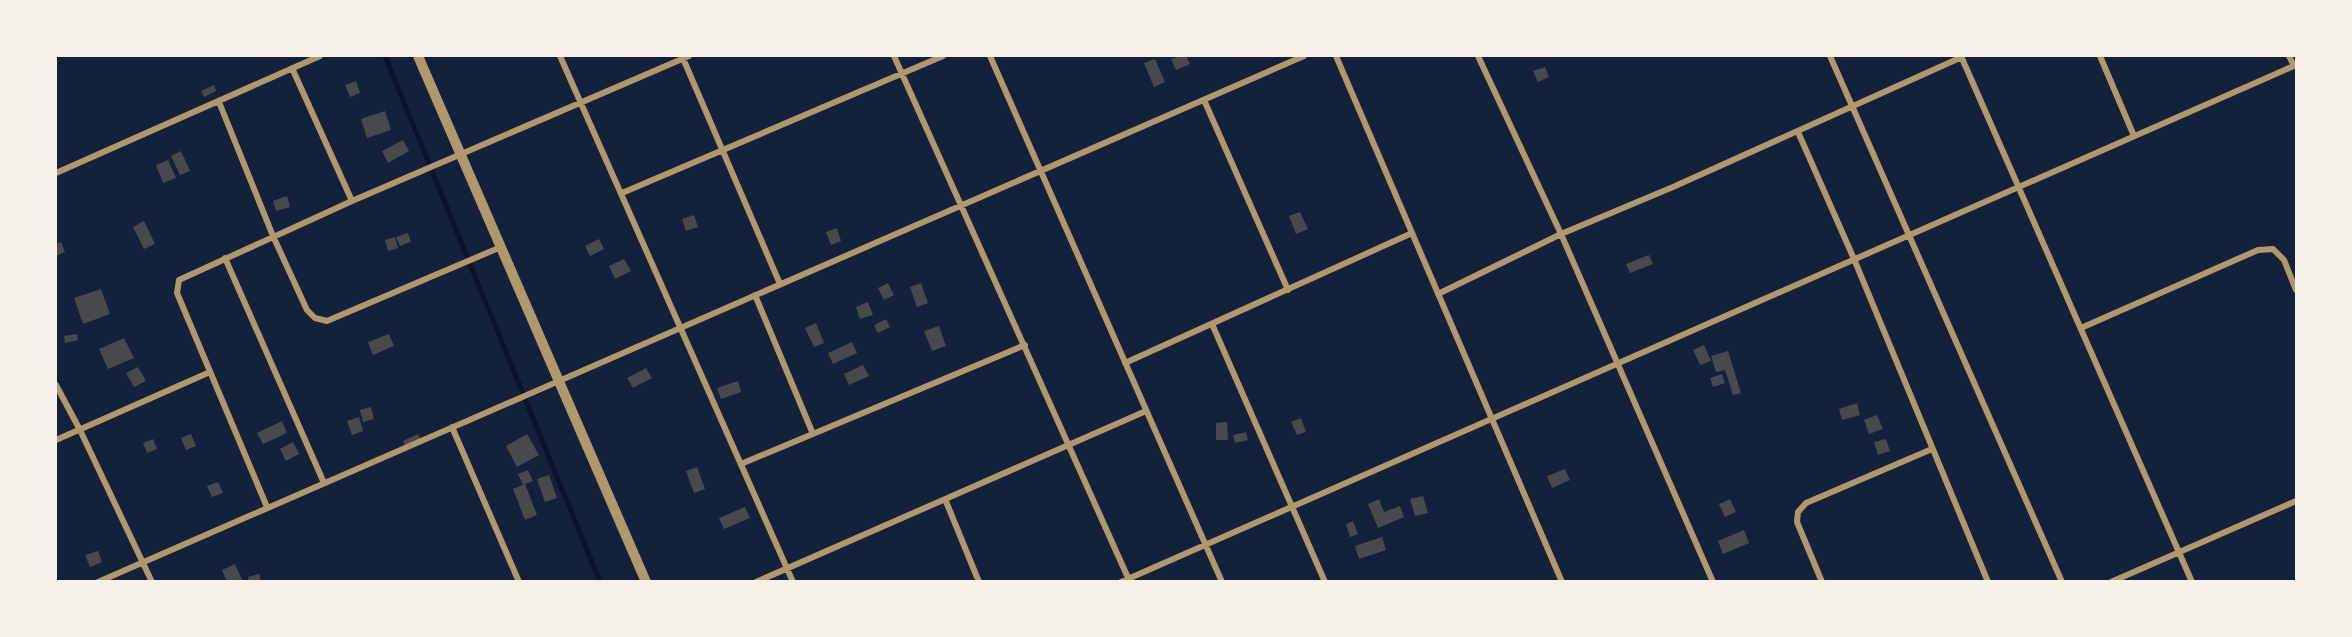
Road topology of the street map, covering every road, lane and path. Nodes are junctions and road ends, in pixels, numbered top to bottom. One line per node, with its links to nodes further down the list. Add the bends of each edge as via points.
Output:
1 (320, 56): 16 (street)
2 (418, 56): 25 (street)
3 (560, 56): 20 (street)
4 (685, 56): 20 (street); 24 (street)
5 (894, 56): 17 (street)
6 (943, 56): 17 (street)
7 (990, 56): 26 (street)
8 (1304, 56): 18 (street)
9 (1336, 56): 32 (street)
10 (1478, 56): 33 (street)
11 (1830, 56): 21 (street)
12 (1961, 56): 21 (street); 28 (street)
13 (2100, 56): 23 (street)
14 (2289, 56): 15 (street)
15 (2295, 66): 23 (street)
16 (292, 68): 19 (street); 30 (street)
17 (902, 74): 24 (street); 31 (street)
18 (1204, 100): 26 (street); 40 (street)
19 (219, 102): 27 (street); 35 (street)
20 (580, 102): 25 (street); 29 (street)
21 (1852, 107): 22 (street); 34 (street)
22 (1798, 132): 33 (street); 38 (street)
23 (2134, 136): 28 (street)
24 (721, 151): 29 (street); 39 (street)
25 (460, 154): 30 (street); 36 (street)
26 (1041, 171): 31 (street); 48 (street)
27 (56, 173)
28 (2019, 187): 34 (street); 46 (street)
29 (622, 193): 45 (street)
30 (352, 201): 35 (street)
31 (961, 206): 39 (street); 47 (street)
32 (1412, 233): 40 (street); 42 (street)
33 (1561, 234): 42 (street); 49 (street)
34 (1909, 235): 38 (street); 86 (street)
35 (273, 236): 36 (street, via 307,310 315,318 327,321); 37 (street)
36 (501, 247): 51 (street)
37 (225, 258): 50 (street, via 179,280 176,286); 62 (street)
38 (1854, 259): 49 (street); 60 (street)
39 (780, 284): 43 (street)
40 (1288, 290): 44 (street)
41 (2296, 290): 46 (street, via 2284,260 2273,249 2258,250)
42 (1438, 294): 54 (street)
43 (756, 295): 45 (street); 57 (street)
44 (1212, 324): 48 (street); 65 (street)
45 (681, 327): 51 (street); 61 (street)
46 (2081, 328): 68 (street)
47 (1024, 345): 57 (street); 59 (street)
48 (1125, 363): 53 (street)
49 (1617, 363): 54 (street); 83 (street)
50 (210, 372): 56 (street); 66 (street)
51 (559, 380): 55 (street); 75 (street)
52 (56, 385): 56 (street)
53 (1146, 411): 59 (street); 67 (street)
54 (1491, 418): 65 (street); 82 (street)
55 (452, 427): 62 (street); 74 (street)
56 (80, 430): 58 (street); 69 (street)
57 (813, 434): 61 (street)
58 (56, 441)
59 (1070, 445): 63 (street); 71 (street)
60 (1932, 449): 84 (street, via 1806,503 1798,512 1797,522); 85 (street)
61 (741, 464): 70 (street)
62 (324, 483): 66 (street)
63 (945, 499): 70 (street); 78 (street)
64 (2296, 501): 68 (street)
65 (1292, 506): 67 (street); 81 (street)
66 (267, 507): 69 (street)
67 (1204, 544): 71 (street); 80 (street)
68 (2179, 552): 87 (street); 88 (street)
69 (143, 562): 72 (street); 73 (street)
70 (787, 567): 76 (street); 77 (street)
71 (1129, 580): 79 (street)
72 (98, 582)
73 (152, 582)
74 (519, 582)
75 (646, 582)
76 (756, 582)
77 (793, 582)
78 (980, 582)
79 (1121, 582)
80 (1222, 582)
81 (1325, 582)
82 (1562, 582)
83 (1713, 582)
84 (1822, 582)
85 (1988, 582)
86 (2062, 582)
87 (2111, 582)
88 (2192, 582)

